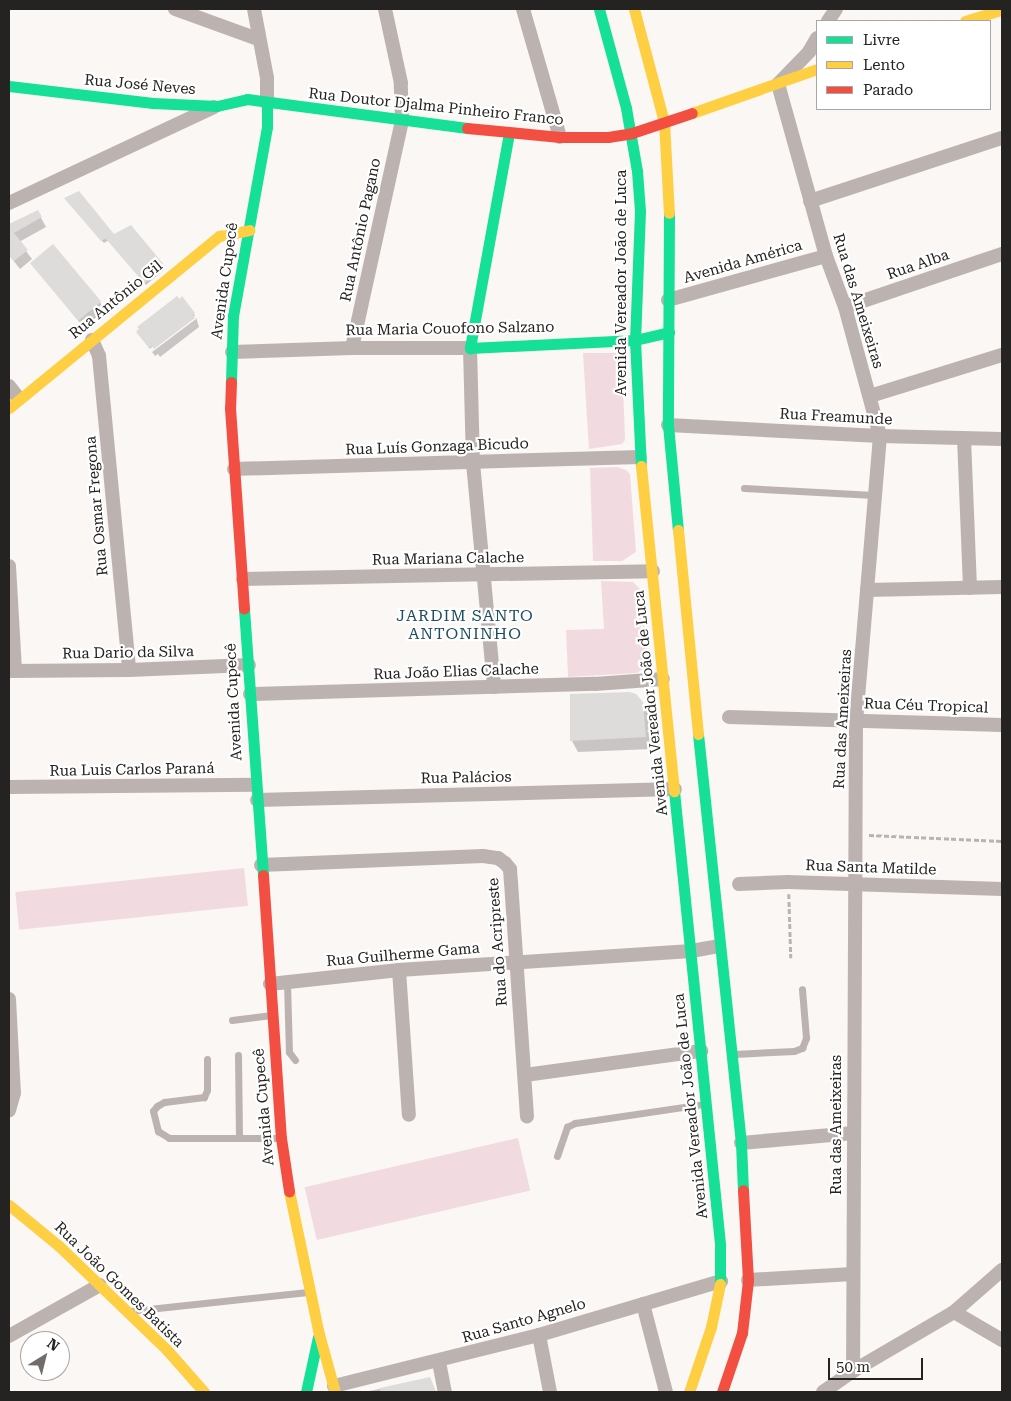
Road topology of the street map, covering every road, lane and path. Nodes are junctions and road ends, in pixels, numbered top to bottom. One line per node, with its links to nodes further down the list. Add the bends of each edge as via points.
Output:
1 (175, 9): 11 (street)
2 (254, 9): 11 (street, Avenida Cupecê)
3 (385, 9): 18 (street, Rua Antônio Pagano, via 402,89)
4 (523, 9): 22 (street)
5 (599, 9): 21 (street, Avenida Vereador João de Luca)
6 (634, 9): 19 (street)
7 (836, 9): 9 (street)
8 (1002, 10): 10 (street)
9 (829, 20)
10 (968, 20)
11 (258, 39): 16 (street, Avenida Cupecê, via 267,78)
12 (816, 40): 14 (street)
13 (816, 69): 14 (street)
14 (778, 84): 19 (street); 24 (street, Rua das Ameixeiras)
15 (9, 86): 17 (street, Rua José Neves, via 153,103)
16 (267, 103): 17 (street, Rua José Neves, via 242,100); 18 (street, Rua Doutor Djalma Pinheiro Franco); 26 (street, Avenida Cupecê, via 267,127)
17 (217, 106): 25 (street)
18 (402, 120): 20 (street, Rua Doutor Djalma Pinheiro Franco); 34 (street, Rua Antônio Pagano)
19 (664, 122): 21 (street, Rua Doutor Djalma Pinheiro Franco); 29 (street, via 669,188)
20 (509, 132): 22 (street, Rua Doutor Djalma Pinheiro Franco); 35 (street)
21 (632, 133): 22 (street, Rua Doutor Djalma Pinheiro Franco, via 608,137); 33 (street, Avenida Vereador João de Luca, via 640,211)
22 (560, 137)
23 (1002, 138): 24 (street)
24 (810, 201): 28 (street, Rua das Ameixeiras)
25 (9, 203)
26 (249, 230): 32 (street, Rua Antônio Gil, via 219,236); 36 (street, Avenida Cupecê, via 233,316)
27 (1002, 254): 30 (street, Rua Alba)
28 (826, 256): 29 (street, Avenida América); 30 (street, Rua das Ameixeiras)
29 (668, 300): 31 (street)
30 (845, 307): 39 (street, Rua das Ameixeiras)
31 (669, 332): 33 (street, Rua Maria Couofono Salzano); 41 (street)
32 (92, 340): 40 (street, Rua Antônio Gil); 58 (street, Rua Osmar Fregona, via 99,356)
33 (635, 340): 35 (street, Rua Maria Couofono Salzano); 45 (street, Avenida Vereador João de Luca)
34 (352, 348): 35 (street, Rua Maria Couofono Salzano); 36 (street, Rua Maria Couofono Salzano)
35 (470, 348): 46 (street)
36 (232, 352): 47 (street, Avenida Cupecê, via 230,408)
37 (1002, 355): 39 (street)
38 (9, 386): 40 (street)
39 (870, 396): 42 (street, Rua das Ameixeiras)
40 (14, 403)
41 (668, 425): 42 (street, Rua Freamunde); 77 (street)
42 (880, 436): 43 (street, Rua Freamunde); 49 (street, Rua das Ameixeiras)
43 (964, 438): 44 (street, Rua Freamunde); 55 (street)
44 (1002, 439)
45 (640, 457): 46 (street, Rua Luís Gonzaga Bicudo); 51 (street, Avenida Vereador João de Luca)
46 (473, 463): 47 (street, Rua Luís Gonzaga Bicudo); 52 (street)
47 (234, 469): 53 (street, Avenida Cupecê)
48 (744, 488): 49 (lane)
49 (874, 495): 56 (street, Rua das Ameixeiras)
50 (9, 566): 59 (street)
51 (653, 571): 52 (street, Rua Mariana Calache); 60 (street, Avenida Vereador João de Luca)
52 (482, 574): 53 (street, Rua Mariana Calache); 61 (street)
53 (243, 579): 57 (street, Avenida Cupecê)
54 (1002, 587): 55 (street)
55 (970, 588): 56 (street)
56 (867, 590): 64 (street, Rua das Ameixeiras)
57 (249, 665): 58 (street, Rua Dario da Silva); 62 (street, Avenida Cupecê)
58 (129, 670): 59 (street, Rua Dario da Silva)
59 (12, 671)
60 (664, 680): 61 (street, Rua João Elias Calache); 68 (street, Avenida Vereador João de Luca)
61 (494, 687): 62 (street, Rua João Elias Calache)
62 (250, 694): 66 (street, Avenida Cupecê)
63 (729, 717): 64 (street, Rua Céu Tropical)
64 (856, 720): 65 (street, Rua Céu Tropical); 70 (street, Rua das Ameixeiras)
65 (1002, 725)
66 (255, 785): 67 (street, Rua Luis Carlos Paraná); 69 (street, Avenida Cupecê)
67 (9, 787)
68 (675, 789): 69 (street, Rua Palácios); 78 (street, Avenida Vereador João de Luca)
69 (257, 800): 72 (street, Avenida Cupecê)
70 (856, 834): 71 (path); 75 (street, Rua das Ameixeiras)
71 (1002, 841)
72 (261, 865): 80 (street, Rua do Acripreste, via 498,858 510,869); 83 (street, Avenida Cupecê)
73 (788, 882): 74 (street, Rua Santa Matilde); 75 (street, Rua Santa Matilde); 79 (path)
74 (739, 884)
75 (856, 884): 76 (street, Rua Santa Matilde); 98 (street, Rua das Ameixeiras)
76 (1002, 888)
77 (719, 946): 78 (street, Rua Guilherme Gama); 89 (street)
78 (691, 951): 80 (street, Rua Guilherme Gama); 88 (street, Avenida Vereador João de Luca)
79 (791, 958)
80 (516, 961): 81 (street, Rua Guilherme Gama); 93 (street, Rua do Acripreste)
81 (399, 970): 82 (street, Rua Guilherme Gama); 96 (street)
82 (287, 982): 83 (street, Rua Guilherme Gama); 92 (lane, via 289,1052)
83 (270, 984): 86 (street, Avenida Cupecê)
84 (802, 989): 89 (lane, via 806,1038 802,1048)
85 (9, 999): 95 (street, via 14,1093)
86 (272, 1015): 87 (lane); 100 (street, Avenida Cupecê)
87 (232, 1020)
88 (701, 1051): 93 (street); 94 (street, Avenida Vereador João de Luca)
89 (731, 1054): 101 (street)
90 (238, 1055): 99 (lane)
91 (207, 1059): 99 (lane, via 204,1097 164,1102 157,1106 154,1111 158,1131 169,1138)
92 (295, 1060)
93 (525, 1075): 97 (street, Rua do Acripreste)
94 (706, 1103): 102 (lane, via 575,1123 567,1127); 107 (street, Avenida Vereador João de Luca)
95 (9, 1110)
96 (409, 1115)
97 (527, 1116)
98 (854, 1133): 101 (street); 105 (street, Rua das Ameixeiras)
99 (239, 1138): 100 (lane)
100 (281, 1138): 109 (street, Avenida Cupecê, via 291,1202)
101 (741, 1143): 106 (street)
102 (557, 1156)
103 (10, 1207): 108 (street, Rua João Gomes Batista, via 59,1246)
104 (1002, 1270): 112 (street)
105 (853, 1274): 106 (street); 118 (street, Rua das Ameixeiras)
106 (748, 1280): 127 (street, via 742,1333)
107 (721, 1281): 110 (street, Rua Santo Agnelo); 126 (street, Avenida Vereador João de Luca, via 711,1327)
108 (100, 1286): 111 (street, Rua João Gomes Batista); 115 (street)
109 (311, 1291): 111 (lane); 113 (street, Avenida Cupecê)
110 (644, 1304): 114 (street, Rua Santo Agnelo); 125 (street)
111 (127, 1312): 120 (street, Rua João Gomes Batista, via 167,1350)
112 (954, 1312): 116 (street); 118 (street)
113 (319, 1334): 119 (street, Avenida Cupecê); 122 (street)
114 (539, 1335): 117 (street, Rua Santo Agnelo); 124 (street)
115 (9, 1336)
116 (1002, 1340)
117 (439, 1362): 119 (street, Rua Santo Agnelo); 123 (street)
118 (853, 1371): 121 (street)
119 (334, 1389)
120 (198, 1390)
121 (829, 1390)
122 (306, 1392)
123 (445, 1392)
124 (550, 1392)
125 (666, 1392)
126 (688, 1392)
127 (722, 1392)

